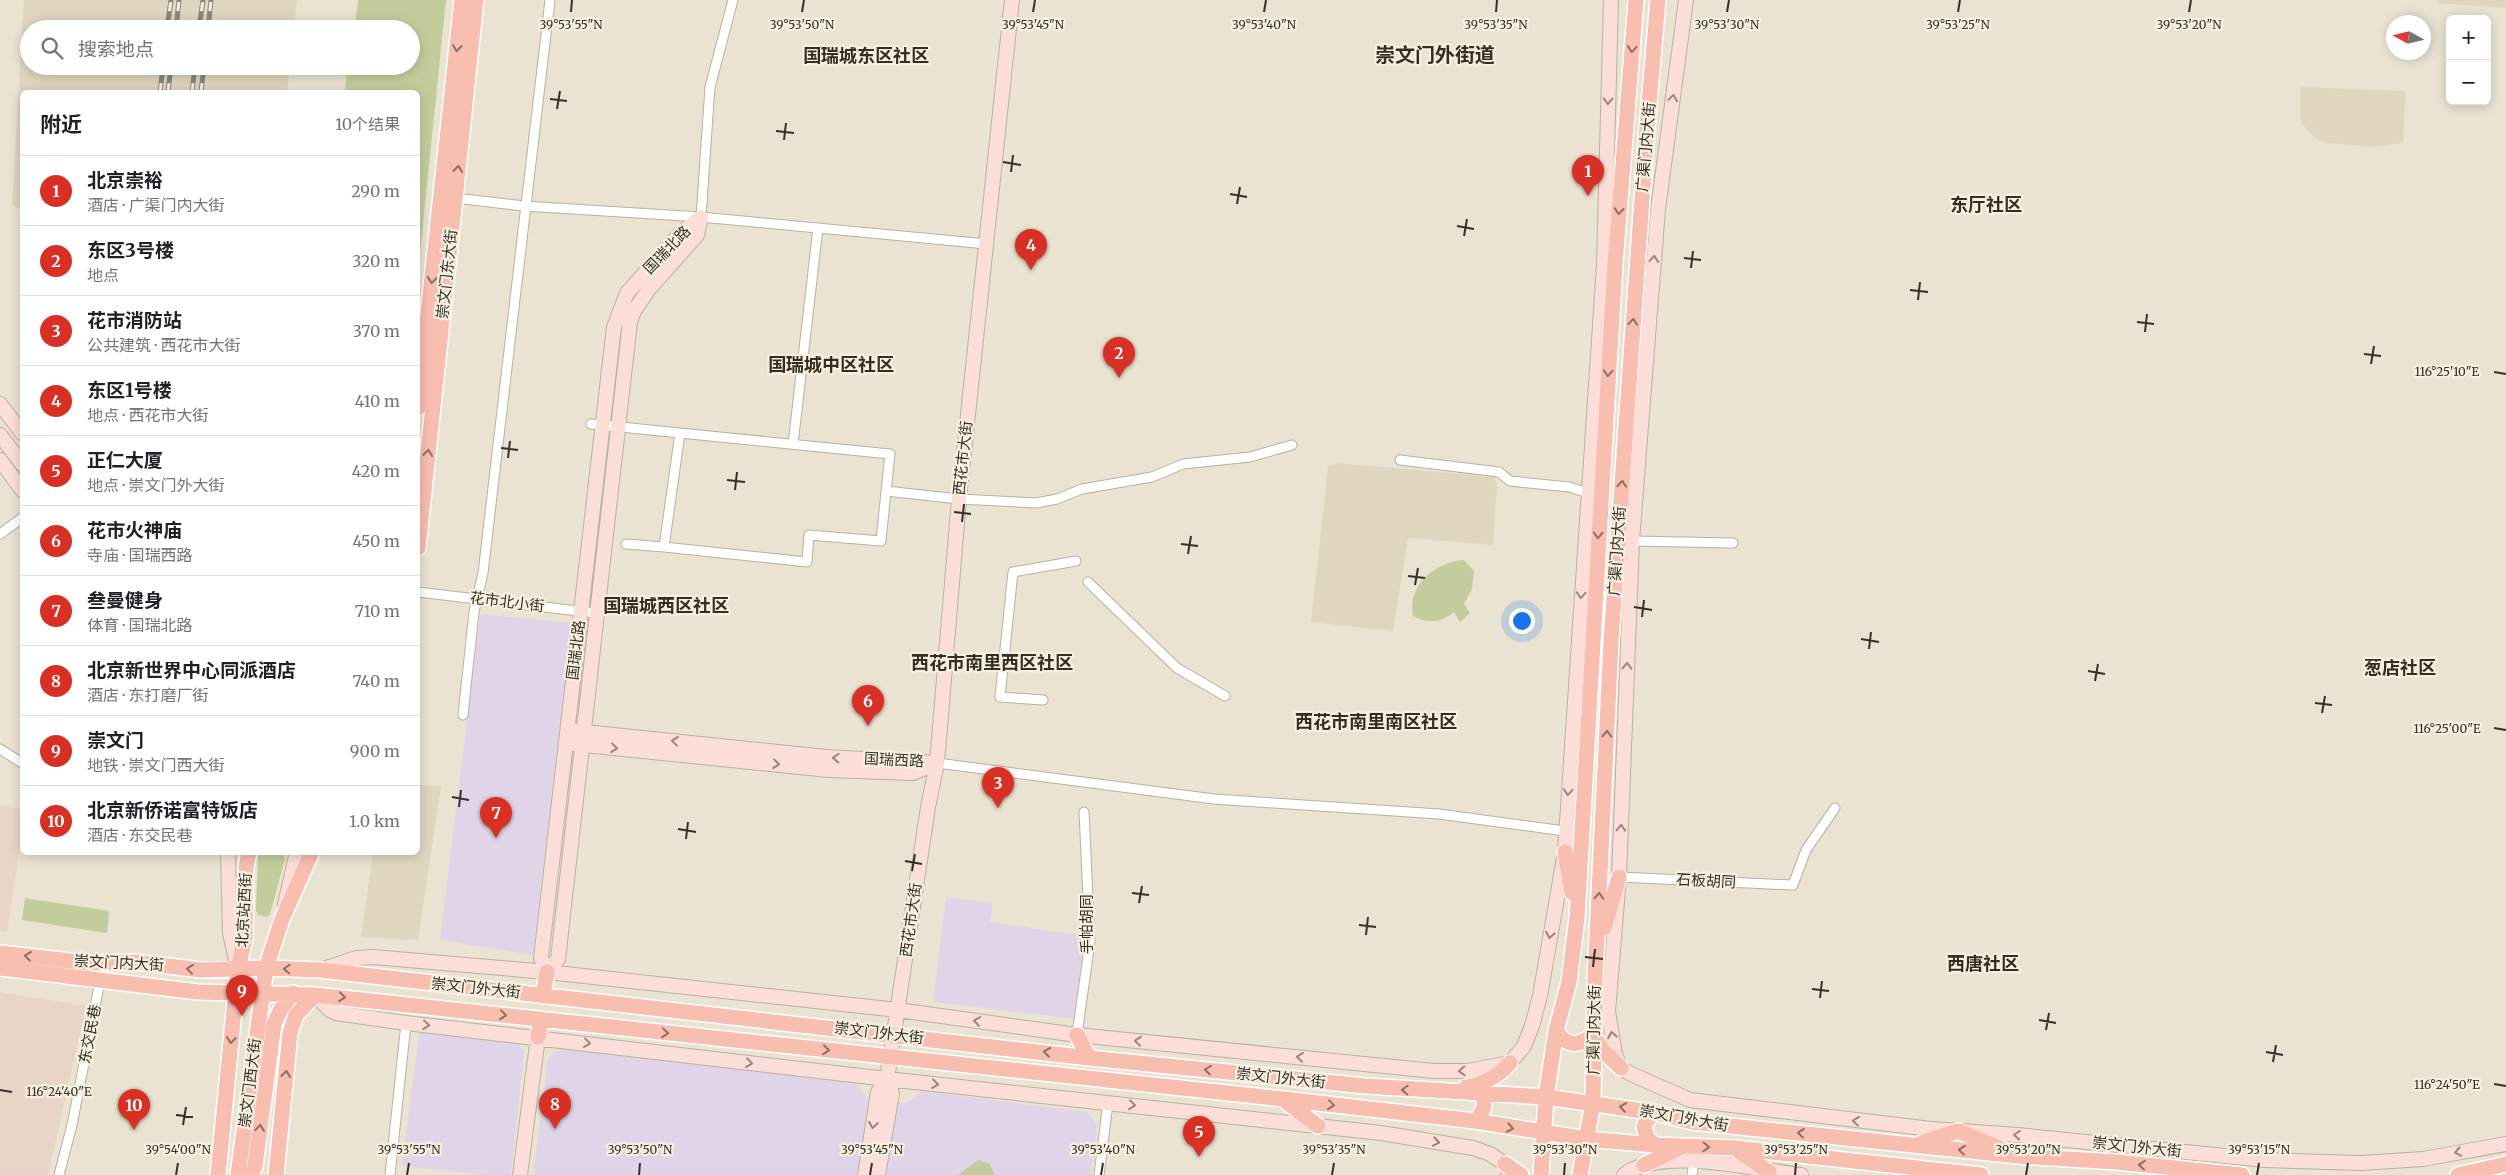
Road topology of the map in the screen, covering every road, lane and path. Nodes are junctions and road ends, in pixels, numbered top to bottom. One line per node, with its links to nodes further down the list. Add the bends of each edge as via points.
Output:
1 (462, 0): 15 (main road, 崇文门东大街, one-way to 15)
2 (476, 0): 10 (main road, 崇文门东大街, one-way to 2)
3 (550, 0): 11 (street)
4 (733, 0): 12 (street, via 710,87)
5 (1012, 0): 14 (street, 西花市大街)
6 (1611, 0): 29 (street, one-way to 29, via 1604,265)
7 (1636, 0): 61 (main road, 广渠门内大街, one-way to 61, via 1611,322)
8 (1658, 0): 63 (main road, 广渠门内大街, one-way to 8, via 1612,632)
9 (1686, 0): 34 (street, 广渠门内大街, one-way to 9, via 1658,209)
10 (455, 198): 11 (street); 32 (main road, 崇文门东大街, one-way to 10)
11 (524, 206): 12 (street); 41 (street)
12 (701, 217): 13 (street); 17 (street, 国瑞北路, via 627,292 620,307); 18 (street, 国瑞北路, via 697,235 650,290 630,322)
13 (818, 228): 14 (street); 22 (street)
14 (987, 244): 30 (street, 西花市大街)
15 (420, 389)
16 (0, 404): 19 (street)
17 (596, 425): 18 (street); 42 (street, 国瑞北路)
18 (618, 427): 20 (street); 48 (street, 国瑞北路)
19 (20, 430)
20 (680, 433): 22 (street); 37 (street)
21 (0, 435): 26 (street)
22 (793, 444): 28 (street, via 890,454)
23 (1292, 445): 30 (street, via 1250,457 1183,464 1152,477 1082,489 1057,499 1036,502)
24 (0, 460): 27 (street)
25 (1400, 460): 29 (street, via 1499,472 1510,481 1569,487)
26 (20, 461)
27 (20, 487)
28 (886, 491): 30 (street); 37 (street, via 881,541 810,535 807,562)
29 (1588, 493): 54 (street, one-way to 54)
30 (959, 499): 51 (street, 西花市大街)
31 (20, 519): 33 (street)
32 (420, 529)
33 (0, 534)
34 (1632, 541): 35 (street); 60 (street, 广渠门内大街, one-way to 34)
35 (1733, 543)
36 (626, 544): 37 (street)
37 (664, 547)
38 (1076, 561): 45 (street, via 1013,572 1000,697)
39 (1088, 582): 44 (street, via 1177,668)
40 (420, 592): 41 (street, 花市北小街)
41 (478, 598): 42 (street, 花市北小街); 46 (street)
42 (580, 611): 43 (street, 花市北小街); 47 (street, 国瑞北路)
43 (595, 613)
44 (1224, 696)
45 (1042, 700)
46 (463, 715)
47 (566, 737): 48 (street, 国瑞西路); 69 (street, 国瑞北路, via 541,958)
48 (583, 738): 51 (street, 国瑞西路, via 829,770 914,773); 69 (street, 国瑞北路, via 558,959)
49 (0, 749): 50 (street)
50 (20, 762)
51 (937, 763): 54 (street, via 1214,799 1439,814); 76 (street, 西花市大街)
52 (1835, 808): 60 (street, 石板胡同, via 1806,850 1793,885)
53 (1084, 812): 82 (street, 手帕胡同, via 1090,941)
54 (1565, 830): 55 (street)
55 (1565, 852): 61 (main road); 86 (street, one-way to 86, via 1540,996 1524,1046)
56 (228, 855): 67 (street, 北京站西街, via 230,933)
57 (248, 855): 67 (main road, 北京站西街, via 245,938)
58 (296, 855): 62 (street)
59 (311, 855): 62 (main road)
60 (1619, 877): 63 (main road); 87 (street, 广渠门内大街, one-way to 60, via 1608,1011)
61 (1577, 918): 79 (main road, 广渠门内大街, via 1569,982)
62 (282, 919): 66 (main road)
63 (1597, 951): 81 (main road, 广渠门内大街)
64 (0, 953): 67 (main road, 崇文门内大街, one-way to 64, via 200,970 137,962 88,963)
65 (0, 968): 70 (main road, 崇文门内大街)
66 (266, 968): 67 (main road, 崇文门外大街); 68 (main road, 崇文门外大街, one-way to 66); 72 (main road, 崇文门西大街)
67 (238, 969): 71 (main road, 崇文门西大街)
68 (320, 970): 69 (street, 崇文门外大街, via 364,956); 75 (main road, 崇文门外大街)
69 (547, 972): 75 (main road); 76 (street, 崇文门外大街)
70 (100, 981): 71 (main road, 崇文门内大街, via 198,992); 112 (street, 东交民巷)
71 (236, 991): 72 (main road, 崇文门外大街); 113 (main road, 崇文门西大街, one-way to 113)
72 (262, 992): 73 (main road, 崇文门外大街); 114 (main road, 崇文门西大街)
73 (293, 993): 74 (main road, 崇文门外大街); 115 (main road, one-way to 73, via 255,1166 274,1024)
74 (315, 995): 77 (main road, 崇文门外大街, one-way to 77); 78 (street, via 336,1013); 116 (main road, one-way to 74, via 290,1033 296,1014)
75 (543, 996): 80 (main road, 崇文门外大街)
76 (898, 1010): 80 (street, 西花市大街); 82 (street, 崇文门外大街, one-way to 76)
77 (541, 1019): 83 (main road); 84 (main road, 崇文门外大街, one-way to 84)
78 (406, 1023): 83 (street, one-way to 83); 117 (street)
79 (1556, 1031): 81 (main road, via 1568,1043 1586,1041); 91 (main road, 广渠门内大街)
80 (894, 1034): 84 (street, 西花市大街); 85 (main road, 崇文门外大街, one-way to 80)
81 (1593, 1034): 87 (main road, via 1602,1050); 93 (main road, 广渠门内大街)
82 (1078, 1035): 85 (main road); 86 (street, 崇文门外大街, one-way to 82, via 1468,1071 1434,1071)
83 (538, 1037): 88 (street, one-way to 88); 118 (street)
84 (890, 1057): 88 (street, 西花市大街); 92 (main road, 崇文门外大街)
85 (1089, 1058): 89 (main road, 崇文门外大街, one-way to 85)
86 (1510, 1063): 89 (main road, via 1492,1078 1473,1086)
87 (1621, 1068): 98 (street, 崇文门外大街, one-way to 87, via 1690,1100)
88 (887, 1079): 94 (street, one-way to 94); 119 (street, one-way to 119, via 878,1092); 120 (street, via 892,1093)
89 (1444, 1091): 90 (main road, 崇文门外大街)
90 (1481, 1091): 91 (main road, 崇文门外大街); 96 (main road, via 1485,1105)
91 (1546, 1096): 93 (main road, 崇文门外大街); 99 (main road, 广渠门内大街)
92 (1283, 1099): 96 (main road, 崇文门外大街, one-way to 96); 97 (main road)
93 (1593, 1102): 95 (main road, 崇文门外大街, one-way to 93); 100 (main road, 广渠门内大街)
94 (1108, 1103): 97 (street, one-way to 97); 121 (street)
95 (1657, 1112): 102 (main road, via 1647,1119 1644,1126 1645,1134); 103 (main road, 崇文门外大街, one-way to 95, via 1692,1122)
96 (1475, 1121): 99 (main road, 崇文门外大街, one-way to 99)
97 (1318, 1126): 110 (street, one-way to 110, via 1473,1148 1490,1154)
98 (1958, 1131): 101 (street, 崇文门外大街, one-way to 98, via 2422,1159 2361,1163 2265,1160); 103 (main road); 106 (main road)
99 (1542, 1134): 100 (main road, 崇文门外大街); 123 (main road, 广渠门内大街)
100 (1587, 1139): 102 (main road, 崇文门外大街); 124 (main road, 广渠门内大街)
101 (2506, 1144)
102 (1654, 1145): 104 (main road, 崇文门外大街)
103 (1914, 1145): 106 (main road, 崇文门外大街, one-way to 103)
104 (1684, 1146): 105 (main road, 崇文门外大街, one-way to 105); 107 (main road)
105 (1735, 1148): 111 (main road); 127 (main road, 崇文门外大街)
106 (2018, 1156): 128 (main road, 崇文门外大街, one-way to 106)
107 (1644, 1164): 109 (street, via 1670,1160); 125 (street)
108 (2506, 1164): 129 (main road)
109 (1693, 1168): 111 (street)
110 (1508, 1170): 122 (main road)
111 (1768, 1172): 126 (street)
112 (59, 1175)
113 (218, 1175)
114 (238, 1175)
115 (251, 1175)
116 (276, 1175)
117 (390, 1175)
118 (520, 1175)
119 (865, 1175)
120 (878, 1175)
121 (1099, 1175)
122 (1521, 1175)
123 (1541, 1175)
124 (1580, 1175)
125 (1624, 1175)
126 (1800, 1175)
127 (1981, 1175)
128 (2242, 1175)
129 (2458, 1175)

